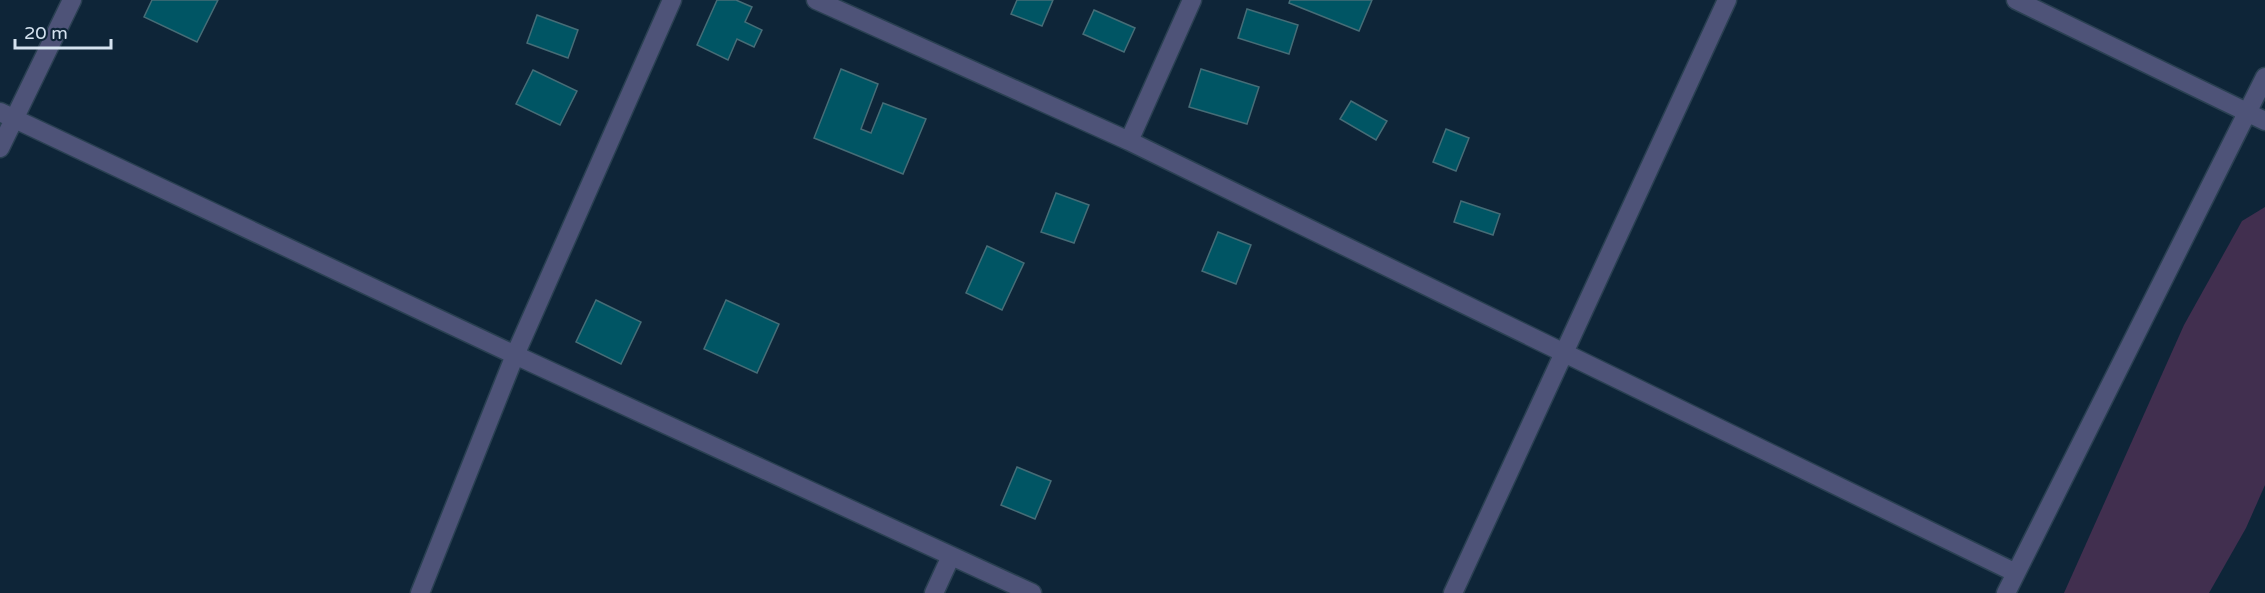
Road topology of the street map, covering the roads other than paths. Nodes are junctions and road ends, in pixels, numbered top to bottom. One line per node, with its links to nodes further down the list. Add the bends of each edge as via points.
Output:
1 (72, 0): 9 (street)
2 (672, 0): 14 (street)
3 (816, 0): 11 (street)
4 (1192, 0): 11 (street)
5 (1727, 0): 13 (street)
6 (2016, 0): 8 (street)
7 (2265, 77): 8 (street)
8 (2247, 112): 10 (street); 16 (street)
9 (7, 115): 12 (street); 14 (street)
10 (2265, 121)
11 (1129, 141): 13 (street)
12 (0, 148)
13 (1564, 353): 16 (street); 20 (street)
14 (515, 355): 15 (street); 17 (street)
15 (951, 556): 18 (street); 19 (street)
16 (2016, 573): 21 (street)
17 (420, 593)
18 (934, 593)
19 (1032, 593)
20 (1453, 593)
21 (2006, 593)

